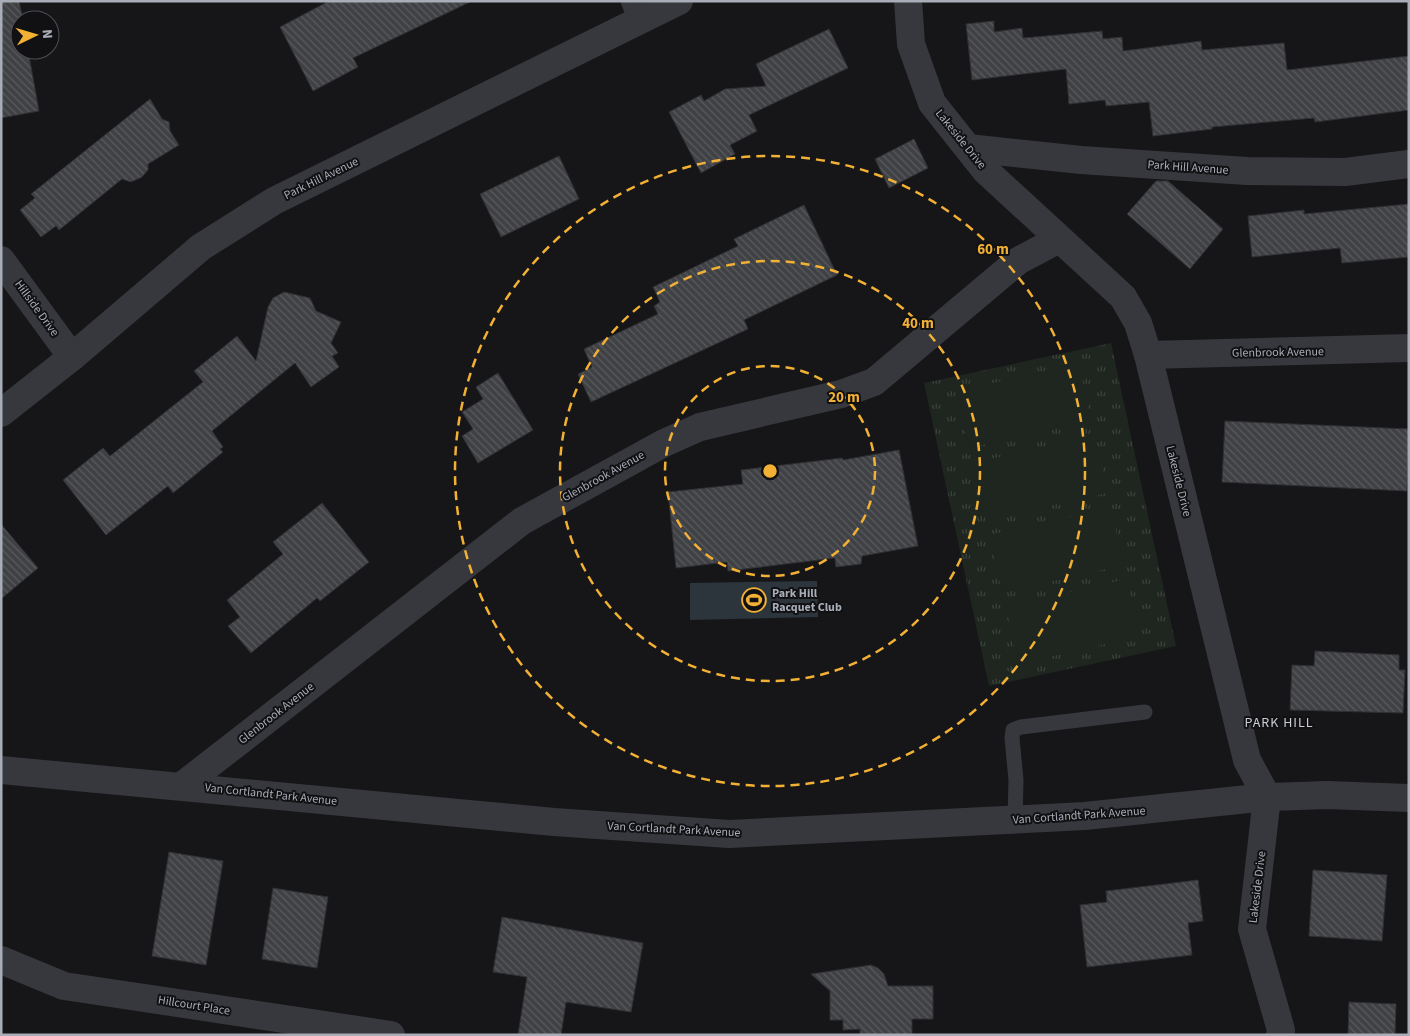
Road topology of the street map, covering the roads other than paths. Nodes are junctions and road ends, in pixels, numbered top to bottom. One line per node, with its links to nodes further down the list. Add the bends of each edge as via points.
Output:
1 (678, 1): 3 (street, Park Hill Avenue)
2 (908, 1): 4 (street, Lakeside Drive, via 911,44 932,103)
3 (639, 10): 10 (street, Park Hill Avenue, via 274,201 201,247)
4 (968, 148): 5 (street, Park Hill Avenue, via 1081,160 1247,171 1345,172); 6 (street, Lakeside Drive, via 986,171)
5 (1409, 164)
6 (1059, 239): 9 (street, Lakeside Drive, via 1122,297 1138,323); 14 (street, Glenbrook Avenue, via 1018,261 874,382 841,394 700,427 664,443 522,521)
7 (1, 260): 10 (street, Hillside Drive)
8 (1409, 348): 9 (street, Glenbrook Avenue)
9 (1148, 355): 15 (street, Lakeside Drive, via 1247,760)
10 (72, 357): 11 (street, Park Hill Avenue)
11 (1, 413)
12 (1145, 712): 17 (lane, via 1014,730)
13 (1, 770): 14 (street, Van Cortlandt Park Avenue)
14 (183, 785): 17 (street, Van Cortlandt Park Avenue, via 554,822 728,834)
15 (1267, 797): 16 (street, Van Cortlandt Park Avenue); 17 (street, Van Cortlandt Park Avenue); 20 (street, Lakeside Drive, via 1252,930)
16 (1409, 798)
17 (1015, 820)
18 (1, 960): 19 (street, Hillcourt Place, via 64,986)
19 (391, 1035)
20 (1280, 1035)

